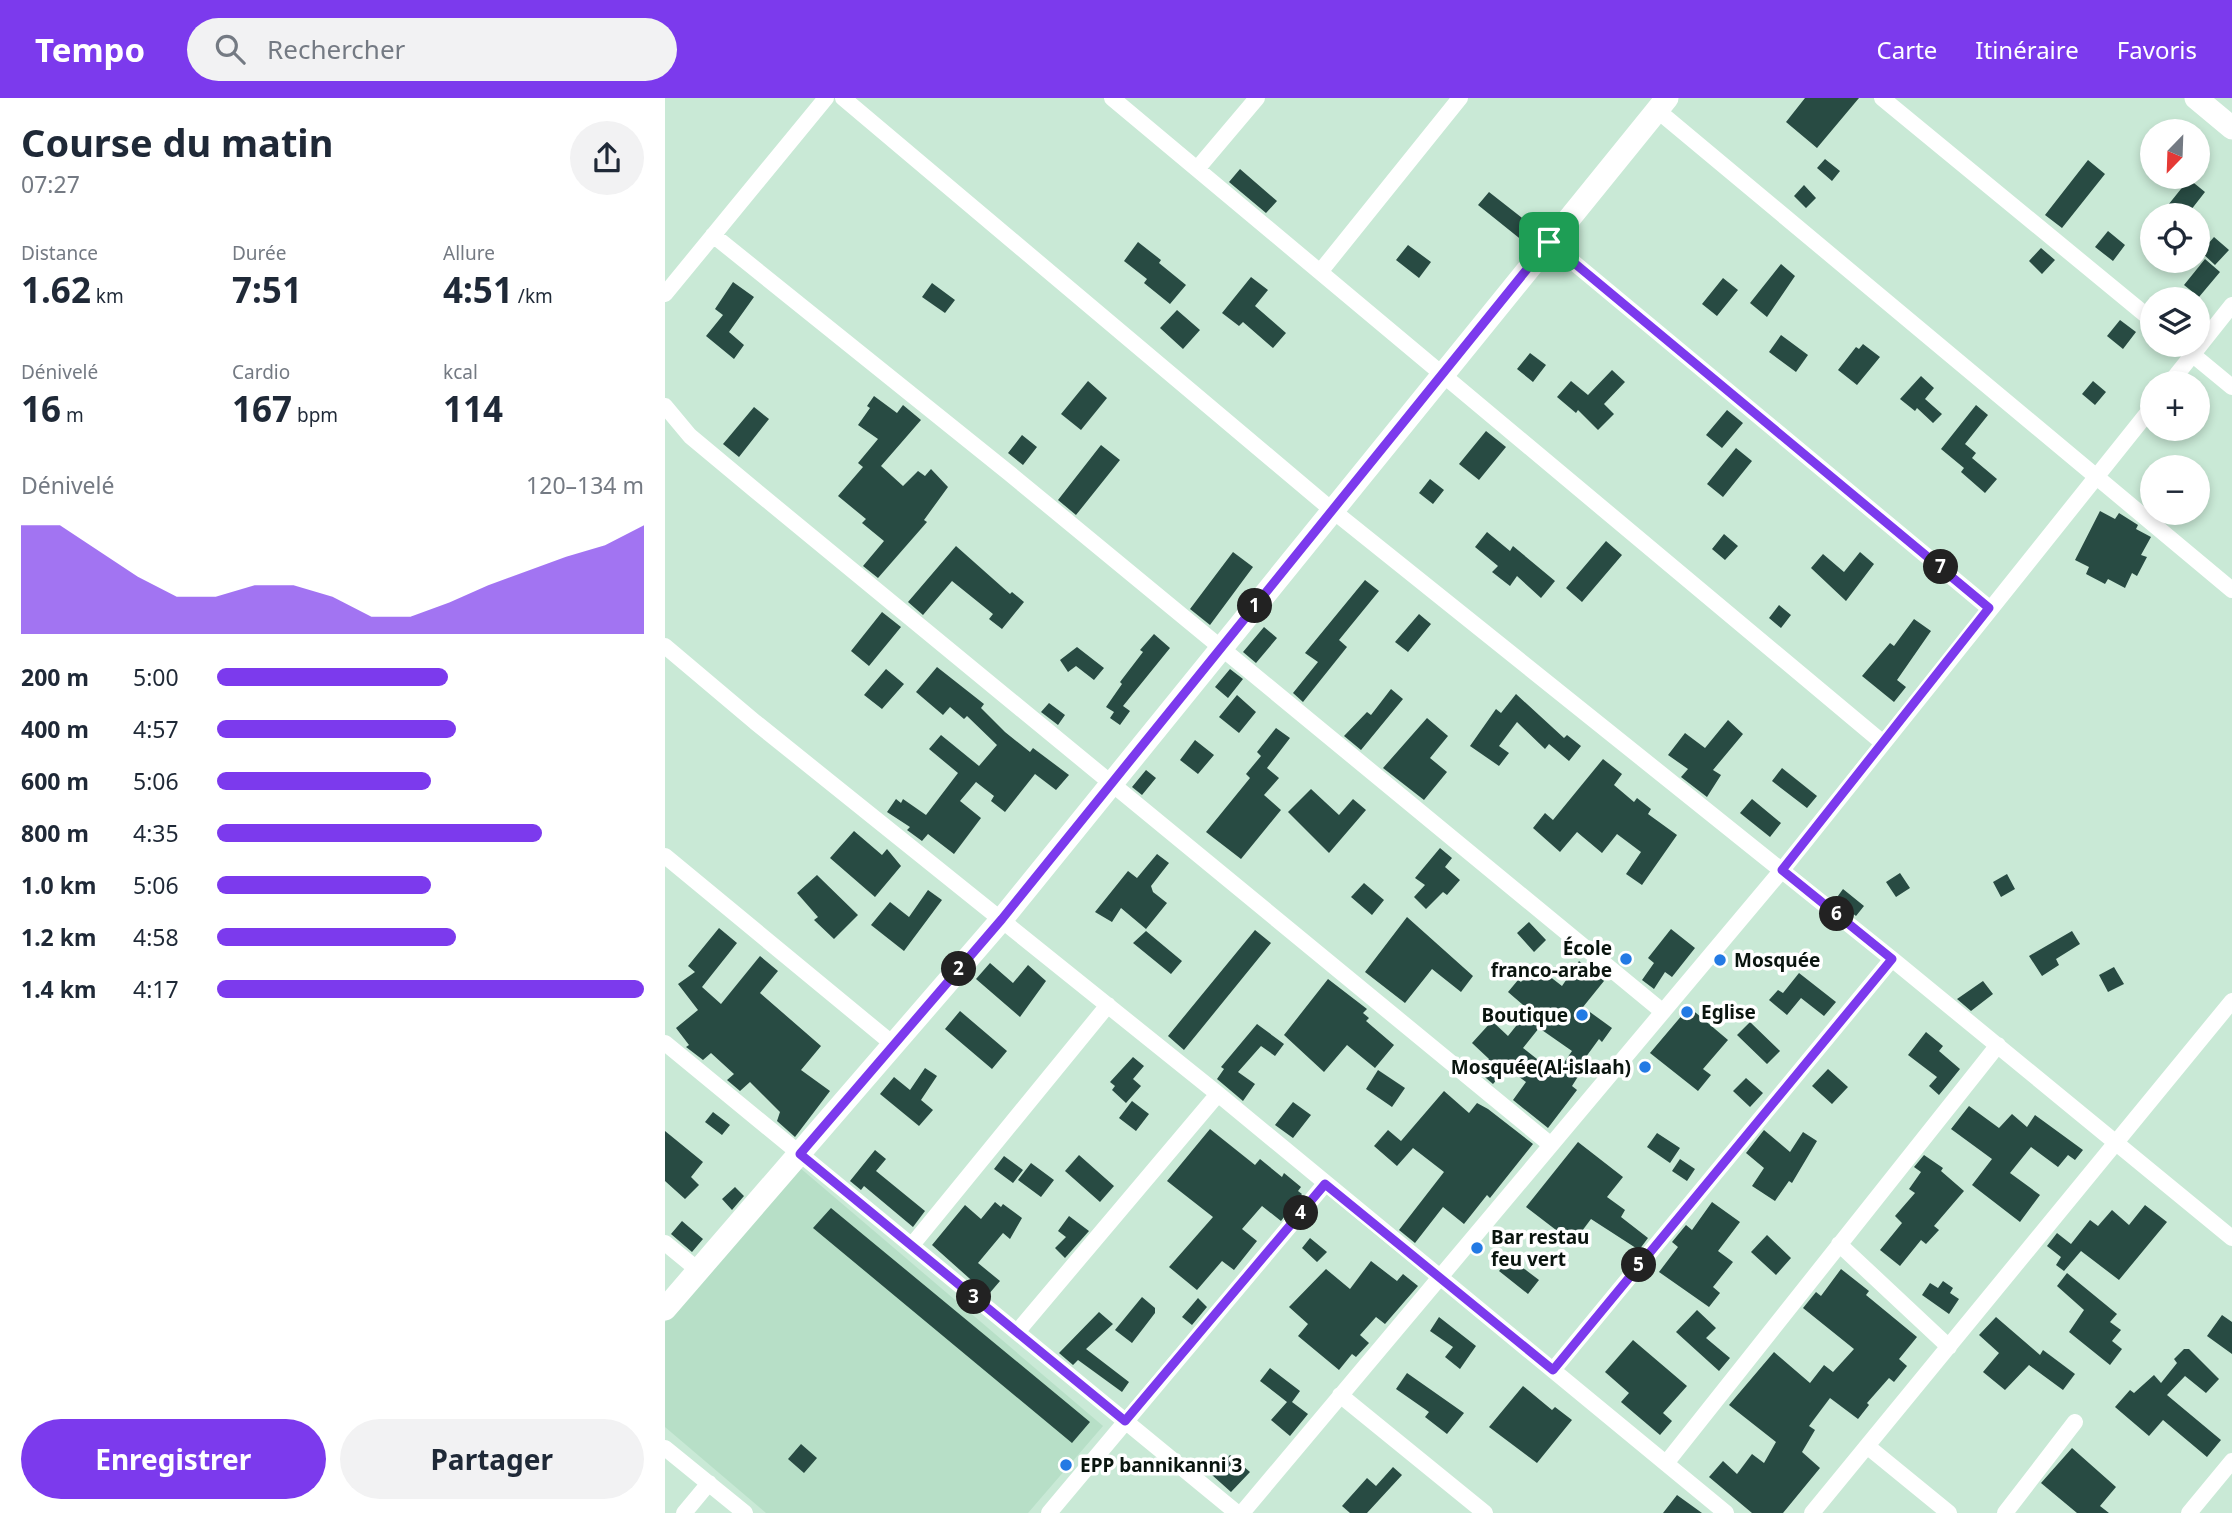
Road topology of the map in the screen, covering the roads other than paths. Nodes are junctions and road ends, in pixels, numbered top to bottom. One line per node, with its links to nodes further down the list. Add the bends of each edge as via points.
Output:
1 (826, 98): 11 (street)
2 (843, 98): 24 (street)
3 (1112, 98): 10 (street)
4 (1257, 98): 10 (street)
5 (1460, 98): 13 (street)
6 (1882, 98): 16 (street)
7 (2196, 98): 9 (street)
8 (1662, 104): 12 (street); 23 (street)
9 (2232, 128)
10 (1197, 169): 13 (street)
11 (713, 235): 14 (street); 28 (street)
12 (1549, 242): 19 (street); 26 (street)
13 (1320, 272): 19 (street)
14 (665, 294)
15 (2232, 305): 17 (street)
16 (2140, 310)
17 (2210, 327)
18 (2196, 357): 20 (street)
19 (1443, 375): 24 (street); 29 (street)
20 (2232, 387)
21 (665, 406): 30 (street, via 690,436)
22 (2140, 421): 23 (street)
23 (2096, 477): 25 (street); 26 (street)
24 (1332, 510): 28 (street); 32 (street)
25 (2232, 590)
26 (1989, 608): 29 (street)
27 (665, 646): 33 (street)
28 (1220, 649): 30 (street); 37 (street)
29 (1883, 743): 32 (street)
30 (1113, 782): 33 (street); 43 (street)
31 (665, 856): 39 (street)
32 (1782, 870): 34 (street); 37 (street)
33 (1002, 919): 36 (street); 39 (street)
34 (1892, 959): 40 (street); 55 (street)
35 (2232, 1001): 42 (street)
36 (1108, 1005): 41 (street); 49 (street)
37 (1663, 1012): 43 (street)
38 (665, 1043): 44 (street)
39 (894, 1045): 44 (street)
40 (1998, 1045): 42 (street); 48 (street)
41 (1218, 1094): 45 (street); 53 (street)
42 (2117, 1143): 46 (street); 54 (street)
43 (1551, 1145): 51 (street)
44 (800, 1154): 49 (street); 50 (street)
45 (1325, 1184): 51 (street); 57 (street)
46 (2232, 1238)
47 (665, 1243): 50 (street)
48 (1839, 1244): 54 (street); 62 (street)
49 (912, 1245): 53 (street)
50 (698, 1270): 52 (street)
51 (1440, 1277): 55 (street); 56 (street)
52 (665, 1309)
53 (1017, 1332): 57 (street)
54 (1949, 1347): 59 (street)
55 (1553, 1370): 62 (street)
56 (1340, 1395): 67 (street); 68 (street)
57 (1125, 1421): 66 (street); 67 (street)
58 (2075, 1422): 72 (street)
59 (1867, 1446): 70 (street); 71 (street)
60 (665, 1448): 63 (street)
61 (2232, 1461): 73 (street)
62 (1667, 1462): 69 (street)
63 (709, 1483): 64 (street); 65 (street)
64 (684, 1513)
65 (745, 1513)
66 (1049, 1513)
67 (1239, 1513)
68 (1485, 1513)
69 (1726, 1513)
70 (1812, 1513)
71 (1949, 1513)
72 (2005, 1513)
73 (2189, 1513)

